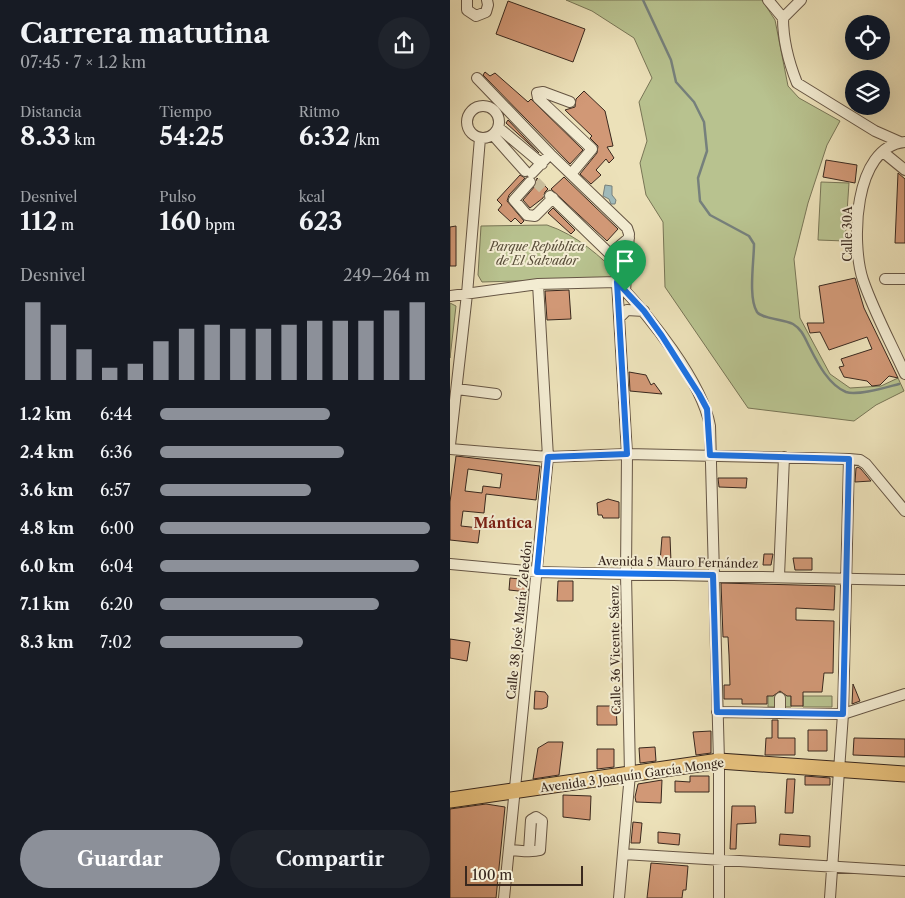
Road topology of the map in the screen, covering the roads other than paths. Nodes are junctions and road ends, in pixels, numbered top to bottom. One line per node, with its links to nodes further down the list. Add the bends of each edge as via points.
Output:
1 (467, 0): 2 (street, via 468,10 476,16 486,12)
2 (487, 0)
3 (768, 0): 5 (street)
4 (801, 0): 5 (street)
5 (783, 18): 10 (street, via 791,69 797,83 875,131)
6 (477, 78): 12 (street)
7 (570, 102): 15 (street, via 537,92 538,98 592,149)
8 (496, 132): 9 (street); 9 (street, via 500,118 498,113 489,106 479,106 470,112 467,122 471,132); 13 (street); 16 (street)
9 (480, 138): 23 (street)
10 (903, 142): 11 (street)
11 (883, 152): 14 (street); 27 (street, Calle 30A, via 874,161 862,185 858,244 860,268)
12 (550, 154): 13 (street); 15 (street)
13 (542, 164): 16 (street)
14 (905, 170)
15 (571, 174): 17 (street, via 627,228)
16 (529, 175): 17 (street, via 514,200 527,215 535,216 551,197 610,254)
17 (629, 238): 22 (street)
18 (885, 279): 19 (street)
19 (905, 279)
20 (617, 282): 21 (street); 22 (street); 26 (street, Calle 36 Vicente Sáenz)
21 (538, 284): 23 (street); 34 (street, Calle 38 José María Zeledón)
22 (625, 291): 25 (street)
23 (467, 294): 24 (street); 28 (street)
24 (450, 296)
25 (644, 311): 26 (street, via 633,308); 33 (street, via 707,409)
26 (619, 318): 32 (street, Calle 36 Vicente Sáenz)
27 (905, 374)
28 (456, 389): 29 (street); 30 (street)
29 (496, 394)
30 (450, 445)
31 (450, 449): 34 (street)
32 (627, 454): 33 (street); 34 (street); 40 (street, Calle 36 Vicente Sáenz)
33 (710, 455): 35 (street); 41 (street)
34 (548, 457): 39 (street, Calle 38 José María Zeledón)
35 (784, 457): 36 (street); 42 (street)
36 (849, 459): 37 (street, via 866,464); 43 (street)
37 (905, 511)
38 (450, 564): 39 (street, Avenida 5 Mauro Fernández)
39 (537, 572): 40 (street, Avenida 5 Mauro Fernández); 54 (street, Calle 38 José María Zeledón)
40 (626, 574): 41 (street, Avenida 5 Mauro Fernández); 52 (street, Calle 36 Vicente Sáenz)
41 (713, 575): 42 (street, Avenida 5 Mauro Fernández); 47 (street)
42 (779, 576): 43 (street, Avenida 5 Mauro Fernández)
43 (847, 578): 44 (street, Avenida 5 Mauro Fernández); 49 (street)
44 (905, 580)
45 (905, 694): 49 (street)
46 (780, 698): 48 (street)
47 (717, 712): 48 (street); 50 (street)
48 (780, 713): 49 (street)
49 (843, 714): 51 (street)
50 (719, 761): 51 (highway, Avenida 3 Joaquín García Monge); 52 (highway, Avenida 3 Joaquín García Monge); 59 (street)
51 (840, 768): 53 (highway, Avenida 3 Joaquín García Monge); 60 (street)
52 (630, 774): 54 (highway, Avenida 3 Joaquín García Monge); 58 (street, Calle 36 Vicente Sáenz)
53 (905, 774)
54 (514, 791): 55 (highway, Avenida 3 Joaquín García Monge); 56 (street, Calle 38 José María Zeledón)
55 (450, 800)
56 (508, 850): 57 (street); 62 (street, Calle 38 José María Zeledón)
57 (529, 851)
58 (623, 854): 59 (street); 63 (street, Calle 36 Vicente Sáenz)
59 (717, 858): 60 (street); 64 (street)
60 (831, 866): 61 (street); 65 (street)
61 (905, 870)
62 (504, 898)
63 (619, 898)
64 (719, 898)
65 (830, 898)

